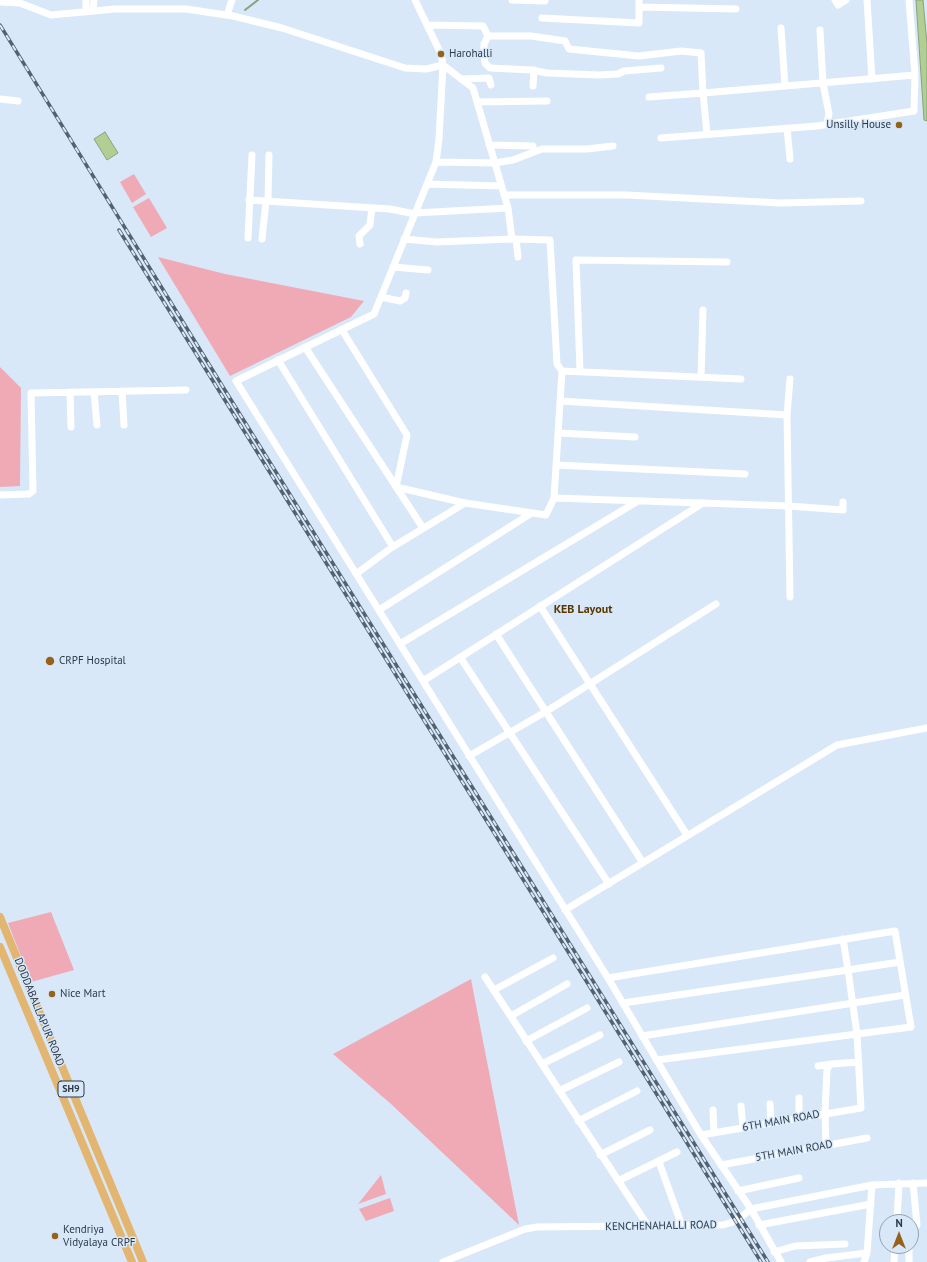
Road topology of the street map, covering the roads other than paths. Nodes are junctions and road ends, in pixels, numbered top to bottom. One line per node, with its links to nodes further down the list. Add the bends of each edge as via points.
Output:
1 (86, 0): 14 (street)
2 (94, 0): 14 (street)
3 (232, 0): 15 (street)
4 (416, 0): 17 (street)
5 (512, 0): 11 (street)
6 (835, 0): 7 (street, via 838,5)
7 (846, 0)
8 (867, 0): 25 (street)
9 (909, 0): 24 (street)
10 (3, 1): 14 (street, via 20,3 51,15)
11 (545, 1)
12 (639, 3): 13 (street); 16 (street, via 639,23)
13 (736, 9)
14 (90, 11): 15 (street, via 186,9)
15 (227, 15): 21 (street, via 282,28 405,68 426,69)
16 (542, 18)
17 (426, 25): 20 (street, via 483,26); 21 (street, via 442,54)
18 (781, 28): 30 (street)
19 (820, 30): 27 (street)
20 (488, 36): 23 (street, via 484,44 487,66); 31 (street, via 531,36 565,41 569,49 639,56 681,51 701,53)
21 (443, 65): 26 (street); 47 (street)
22 (661, 68): 23 (street, via 624,71 618,74 547,73)
23 (534, 70): 29 (street)
24 (915, 75): 25 (street); 37 (street, via 914,112)
25 (872, 79): 27 (street)
26 (461, 80): 28 (street, via 489,78); 36 (street, via 473,88)
27 (823, 83): 30 (street); 37 (street, via 829,114)
28 (491, 85)
29 (533, 86)
30 (785, 86): 31 (street)
31 (703, 93): 32 (street); 39 (street)
32 (649, 97)
33 (0, 99): 34 (street)
34 (18, 101)
35 (547, 101): 36 (street)
36 (477, 102): 41 (street)
37 (827, 123): 38 (street)
38 (787, 128): 39 (street); 46 (street)
39 (707, 134): 40 (street)
40 (660, 138)
41 (489, 145): 42 (street); 48 (street)
42 (533, 146)
43 (613, 146): 48 (street, via 542,150)
44 (269, 154): 53 (street)
45 (252, 155): 52 (street)
46 (790, 159)
47 (436, 162): 48 (street); 49 (street)
48 (495, 163): 50 (street)
49 (427, 184): 50 (street); 57 (street)
50 (501, 186): 51 (street)
51 (504, 195): 54 (street, via 626,195 781,203); 56 (street)
52 (250, 200): 53 (street); 58 (street)
53 (267, 201): 55 (street); 59 (street)
54 (862, 201)
55 (372, 208): 57 (street); 62 (street, via 370,225 359,236)
56 (508, 208): 57 (street); 61 (street)
57 (415, 214): 60 (street)
58 (248, 238)
59 (262, 239)
60 (404, 239): 61 (street, via 437,242); 65 (street)
61 (514, 239): 63 (street); 73 (street, via 550,240 557,364)
62 (360, 244)
63 (518, 256)
64 (727, 262): 74 (street, via 576,260)
65 (393, 267): 66 (street); 68 (street)
66 (428, 270)
67 (406, 293): 68 (street, via 405,298 400,301)
68 (381, 297): 70 (street, via 374,314)
69 (703, 310): 75 (street)
70 (342, 330): 71 (street); 91 (street, via 407,435)
71 (305, 348): 72 (street); 91 (street)
72 (278, 360): 101 (street); 102 (street, via 236,381)
73 (562, 371): 74 (street); 82 (street)
74 (580, 371): 75 (street)
75 (701, 377): 76 (street)
76 (741, 378)
77 (790, 379): 83 (street)
78 (186, 390): 79 (street)
79 (122, 391): 81 (street); 85 (street)
80 (70, 392): 81 (street); 86 (street); 92 (street, via 31,393 33,491 29,494)
81 (94, 392): 84 (street)
82 (560, 401): 83 (street); 87 (street)
83 (787, 415): 98 (street)
84 (96, 425)
85 (124, 425)
86 (71, 427)
87 (558, 434): 88 (street); 89 (street)
88 (635, 437)
89 (556, 465): 90 (street); 93 (street)
90 (745, 474)
91 (396, 487): 96 (street); 100 (street)
92 (0, 495)
93 (554, 498): 94 (street); 99 (street, via 546,514)
94 (638, 501): 97 (street); 108 (street)
95 (843, 502): 98 (street, via 843,510)
96 (465, 503): 99 (street); 100 (street)
97 (703, 503): 98 (street); 105 (street)
98 (789, 506): 103 (street)
99 (530, 514): 106 (street)
100 (423, 528): 101 (street)
101 (393, 547): 102 (street)
102 (356, 574): 106 (street)
103 (790, 597)
104 (716, 604): 111 (street)
105 (540, 606): 107 (street); 111 (street)
106 (379, 610): 108 (street)
107 (496, 634): 109 (street); 112 (street)
108 (400, 644): 110 (street)
109 (460, 657): 110 (street); 114 (street)
110 (423, 681): 115 (street)
111 (590, 683): 112 (street); 116 (street)
112 (547, 711): 114 (street); 117 (street)
113 (927, 728): 116 (street, via 837,745)
114 (509, 733): 115 (street); 118 (street)
115 (469, 756): 119 (street)
116 (687, 835): 117 (street)
117 (642, 863): 118 (street)
118 (609, 884): 119 (street)
119 (566, 910): 127 (street)
120 (0, 917): 183 (main road, DODDABALLAPUR ROAD / SH9)
121 (843, 939): 124 (street, via 895,931); 125 (street); 127 (street)
122 (0, 947): 182 (main road, DODDABALLAPUR ROAD / SH9)
123 (552, 958): 129 (street)
124 (900, 962): 125 (street); 130 (street)
125 (848, 970): 131 (street); 132 (street)
126 (485, 977): 129 (street)
127 (608, 978): 132 (street)
128 (567, 984): 134 (street)
129 (494, 990): 134 (street)
130 (905, 995): 131 (street); 136 (street, via 910,1027)
131 (852, 1002): 136 (street); 137 (street)
132 (623, 1003): 137 (street)
133 (587, 1008): 138 (street)
134 (510, 1016): 138 (street)
135 (600, 1034): 142 (street)
136 (857, 1034): 139 (street); 141 (street)
137 (642, 1036): 139 (street)
138 (526, 1041): 142 (street)
139 (657, 1060): 158 (street)
140 (619, 1062): 145 (street)
141 (859, 1062): 143 (street); 151 (street, 6TH MAIN ROAD, via 861,1108)
142 (542, 1064): 145 (street)
143 (831, 1064): 144 (street); 151 (street, via 827,1069)
144 (818, 1066)
145 (559, 1091): 153 (street)
146 (637, 1091): 153 (street)
147 (799, 1098): 152 (street)
148 (770, 1104): 154 (street)
149 (741, 1106): 155 (street)
150 (713, 1110): 157 (street)
151 (825, 1114): 152 (street, 6TH MAIN ROAD); 160 (street)
152 (799, 1118): 154 (street, 6TH MAIN ROAD)
153 (578, 1121): 162 (street)
154 (771, 1123): 155 (street, 6TH MAIN ROAD)
155 (743, 1128): 157 (street, 6TH MAIN ROAD)
156 (650, 1130): 162 (street)
157 (714, 1133): 158 (street, 6TH MAIN ROAD)
158 (701, 1135): 164 (street)
159 (867, 1138): 160 (street, 5TH MAIN ROAD)
160 (826, 1146): 164 (street, 5TH MAIN ROAD)
161 (677, 1152): 163 (street)
162 (600, 1155): 166 (street)
163 (659, 1162): 166 (street); 178 (street)
164 (721, 1165): 171 (street)
165 (799, 1178): 171 (street)
166 (618, 1181): 177 (street)
167 (899, 1183): 168 (street, KENCHENAHALLI ROAD); 170 (street, KENCHENAHALLI ROAD); 174 (street)
168 (913, 1183): 169 (street, KENCHENAHALLI ROAD); 175 (street)
169 (927, 1183)
170 (872, 1185): 172 (street); 173 (street, KENCHENAHALLI ROAD)
171 (738, 1192): 173 (street)
172 (871, 1204): 176 (street); 181 (street)
173 (751, 1209): 176 (street); 178 (street, KENCHENAHALLI ROAD, via 741,1218 723,1225)
174 (897, 1214)
175 (916, 1214)
176 (759, 1225): 180 (street)
177 (648, 1226): 178 (street, KENCHENAHALLI ROAD); 184 (street, KENCHENAHALLI ROAD, via 525,1229)
178 (682, 1226)
179 (845, 1244): 180 (street, via 795,1246)
180 (774, 1252): 185 (street)
181 (867, 1253): 186 (street); 187 (street)
182 (132, 1262)
183 (143, 1262)
184 (443, 1262)
185 (780, 1262)
186 (810, 1262)
187 (864, 1262)

